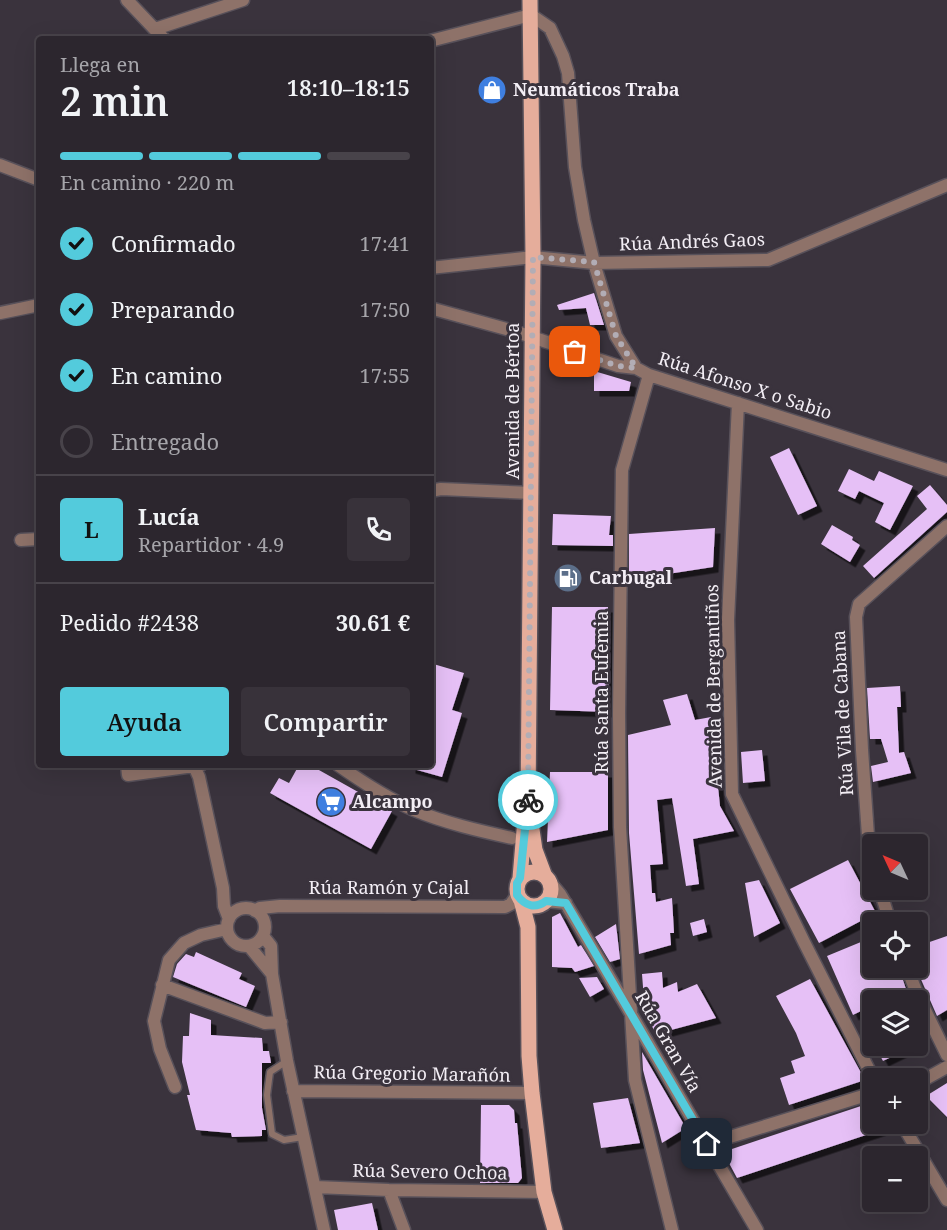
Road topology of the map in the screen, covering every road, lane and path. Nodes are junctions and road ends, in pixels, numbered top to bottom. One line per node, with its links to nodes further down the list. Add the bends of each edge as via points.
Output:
1 (127, 0): 4 (street)
2 (243, 0): 4 (street)
3 (530, 7): 6 (street); 10 (main road, Avenida de Bértoa); 11 (street, via 550,28 568,73 575,167)
4 (154, 29): 5 (street)
5 (161, 36)
6 (434, 40)
7 (0, 165): 8 (street)
8 (36, 179)
9 (947, 185): 11 (street, Rúa Andrés Gaos, via 768,260)
10 (533, 257): 11 (street, Rúa Andrés Gaos); 12 (street, Rúa Andrés Gaos); 16 (main road, Avenida de Bértoa)
11 (594, 262): 17 (street, via 616,336)
12 (434, 268)
13 (36, 308): 15 (street)
14 (434, 309): 16 (street, Rúa Afonso X o Sabio)
15 (0, 313)
16 (532, 338): 17 (street, Rúa Afonso X o Sabio, via 618,366); 22 (main road, Avenida de Bértoa)
17 (636, 368): 18 (street, Rúa Afonso X o Sabio)
18 (649, 375): 19 (street, Rúa Afonso X o Sabio); 50 (street, Rúa Santa Eufemia, via 622,470 620,793)
19 (738, 403): 20 (street, Rúa Afonso X o Sabio); 55 (street, Avenida de Bergantiños, via 728,620 732,794)
20 (947, 471)
21 (434, 490): 22 (street)
22 (532, 494): 30 (main road, Avenida de Bértoa)
23 (947, 526): 32 (street, Rúa Vila de Cabana, via 859,604 856,616)
24 (36, 539): 25 (street)
25 (21, 540)
26 (162, 768): 29 (street)
27 (198, 768): 37 (street, via 209,801)
28 (342, 768): 33 (street, via 409,814)
29 (127, 770)
30 (528, 802): 31 (main road, Avenida de Bértoa); 36 (main road, Avenida de Bértoa, via 536,850)
31 (525, 819): 33 (street); 34 (main road, Avenida de Bértoa)
32 (868, 834)
33 (512, 838): 34 (street)
34 (521, 858): 35 (main road, Avenida de Bértoa)
35 (520, 878): 36 (main road, via 529,872); 38 (main road)
36 (547, 878): 39 (main road, via 551,892); 40 (street, Rúa Gran Vía)
37 (223, 888): 41 (street, via 234,904); 43 (street)
38 (519, 898): 39 (main road, via 531,906); 42 (street, Rúa Ramón y Cajal, via 505,907 280,906); 44 (main road)
39 (544, 903): 40 (street); 44 (main road)
40 (566, 903): 50 (street, Rúa Gran Vía)
41 (242, 908): 42 (street); 43 (street, via 233,913)
42 (255, 911): 45 (street, via 263,920)
43 (228, 924): 46 (street, via 228,935 237,944); 49 (street, via 184,943 169,960)
44 (528, 927): 59 (main road)
45 (263, 936): 46 (street); 47 (street, via 271,946)
46 (249, 946): 47 (street)
47 (272, 975): 51 (street)
48 (911, 978): 52 (street)
49 (162, 985): 51 (street, via 265,1023); 57 (street, via 154,1021)
50 (630, 1012): 63 (street, Rúa Gran Vía); 71 (street, Rúa Santa Eufemia, via 634,1080)
51 (281, 1022): 53 (street)
52 (947, 1055)
53 (287, 1061): 58 (street); 62 (lane, via 270,1072 267,1095 272,1134 284,1140)
54 (947, 1067): 56 (street)
55 (868, 1068)
56 (928, 1077)
57 (175, 1087)
58 (292, 1091): 59 (street, Rúa Gregorio Marañón); 62 (street)
59 (532, 1093): 66 (main road)
60 (862, 1096): 63 (street)
61 (908, 1134): 67 (street)
62 (303, 1137): 64 (street)
63 (707, 1144): 72 (street, Rúa Gran Vía)
64 (315, 1187): 65 (street, Rúa Severo Ochoa); 68 (street)
65 (389, 1190): 66 (street, Rúa Severo Ochoa); 69 (street)
66 (544, 1192): 70 (main road)
67 (947, 1200)
68 (324, 1230)
69 (404, 1230)
70 (555, 1230)
71 (672, 1230)
72 (757, 1230)

